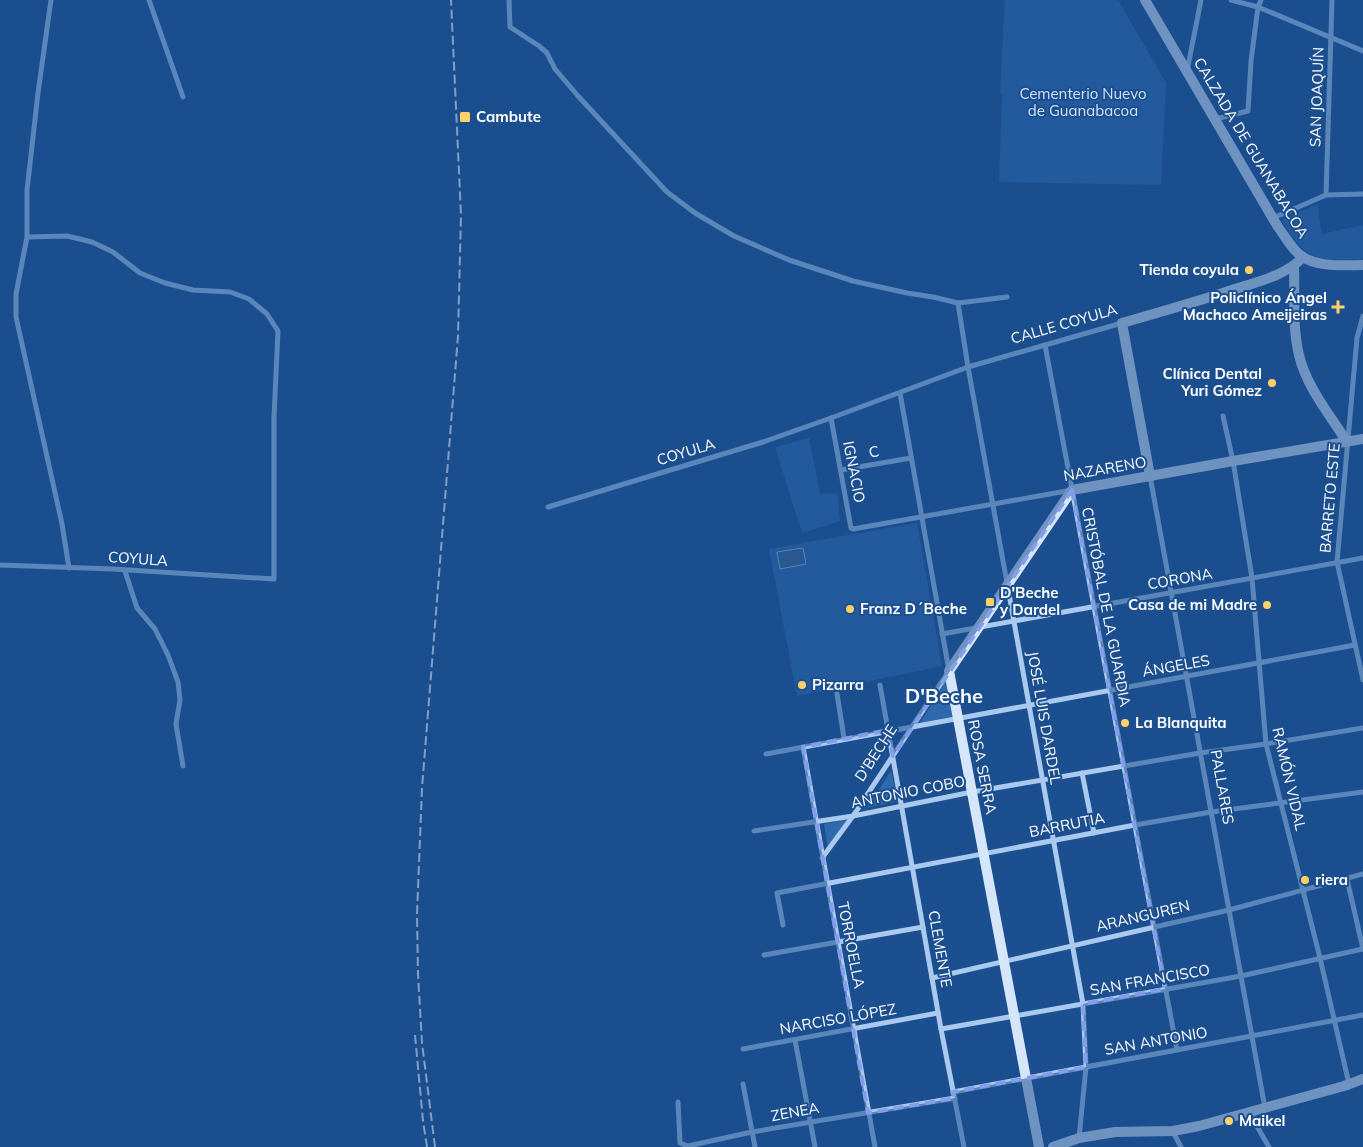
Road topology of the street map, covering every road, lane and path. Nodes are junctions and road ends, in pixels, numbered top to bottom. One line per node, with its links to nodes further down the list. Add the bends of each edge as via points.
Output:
1 (51, 0): 18 (street, via 38,94)
2 (149, 0): 13 (street)
3 (509, 0): 23 (street, via 510,27 547,53 555,68 634,158 667,192 696,213 734,236 789,260 853,281)
4 (1145, 0): 12 (street, CALZADA DE GUANABACOA)
5 (1200, 0): 12 (street)
6 (1231, 0): 9 (street)
7 (1261, 0): 9 (street)
8 (1332, 0): 10 (street, SAN JOAQUÍN)
9 (1258, 7): 10 (street); 14 (street, via 1248,112)
10 (1331, 37): 11 (street); 16 (street, SAN JOAQUÍN)
11 (1363, 51)
12 (1187, 71): 14 (street, CALZADA DE GUANABACOA)
13 (183, 97)
14 (1215, 119): 17 (street, CALZADA DE GUANABACOA)
15 (1363, 194): 16 (street)
16 (1326, 195): 17 (street)
17 (1273, 218): 19 (street, CALZADA DE GUANABACOA)
18 (26, 238): 46 (street, via 16,294 16,317); 47 (street, COYULA, via 67,236 92,242 114,252 140,273 165,283 194,290 230,292 249,300 267,314 278,331 274,418 274,579)
19 (1303, 257): 20 (street, CALZADA DE GUANABACOA, via 1320,263); 21 (street, CALLE COYULA)
20 (1363, 265)
21 (1294, 266): 25 (street, CALLE COYULA, via 1263,280); 33 (street, via 1295,329 1299,355 1308,380)
22 (1007, 297): 23 (street)
23 (958, 303): 28 (street, JOSÉ LUIS DARDEL)
24 (1363, 316): 26 (street, BARRETO ESTE)
25 (1122, 323): 27 (street, CALLE COYULA); 37 (street, PALLARES)
26 (1360, 338): 33 (street, BARRETO ESTE)
27 (1045, 345): 28 (street, CALLE COYULA); 38 (street, CRISTÓBAL DE LA GUARDIA)
28 (968, 367): 29 (street, CALLE COYULA); 39 (street, JOSÉ LUIS DARDEL)
29 (900, 393): 31 (street, CALLE COYULA); 34 (street, ROSA SERRA)
30 (1223, 416): 35 (street, RAMÓN VIDAL)
31 (831, 418): 36 (street, IGNACIO); 40 (street, COYULA)
32 (1363, 439): 33 (street, NAZARENO)
33 (1347, 442): 35 (street, NAZARENO); 44 (street, BARRETO ESTE)
34 (912, 458): 36 (street, C); 41 (street, ROSA SERRA)
35 (1233, 460): 37 (street, NAZARENO); 48 (street, RAMÓN VIDAL)
36 (841, 470): 42 (street, IGNACIO)
37 (1150, 476): 38 (street, NAZARENO); 50 (street, PALLARES)
38 (1072, 490): 39 (street, NAZARENO); 49 (street, D'BECHE); 51 (street, CRISTÓBAL DE LA GUARDIA)
39 (993, 504): 41 (street, NAZARENO); 49 (street, JOSÉ LUIS DARDEL)
40 (548, 507)
41 (922, 517): 42 (street, NAZARENO); 54 (street, ROSA SERRA)
42 (853, 529)
43 (1363, 558): 44 (street, CORONA)
44 (1337, 562): 48 (street, CORONA); 55 (street, BARRETO ESTE)
45 (0, 565): 46 (street, COYULA)
46 (69, 568): 47 (street, COYULA)
47 (125, 571): 74 (street, via 137,608 155,629 178,682 180,700 176,724)
48 (1252, 578): 50 (street, CORONA); 56 (street, RAMÓN VIDAL)
49 (1008, 584): 52 (street, JOSÉ LUIS DARDEL); 53 (street, D'BECHE)
50 (1172, 593): 51 (street, CORONA); 58 (street, PALLARES)
51 (1094, 606): 52 (street, CORONA); 61 (street, CRISTÓBAL DE LA GUARDIA)
52 (1014, 621): 53 (street, CORONA); 63 (street, JOSÉ LUIS DARDEL)
53 (978, 627): 54 (street, CORONA); 57 (street, D'BECHE)
54 (942, 634): 57 (street, ROSA SERRA)
55 (1355, 645): 56 (street, ÁNGELES); 59 (street, BARRETO ESTE)
56 (1258, 663): 58 (street, ÁNGELES); 69 (street, RAMÓN VIDAL)
57 (948, 671): 64 (street, ROSA SERRA); 65 (street, D'BECHE)
58 (1187, 677): 61 (street, ÁNGELES); 71 (street, PALLARES)
59 (1363, 680)
60 (880, 685): 67 (street, CLEMENTE)
61 (1109, 690): 63 (street, ÁNGELES); 75 (street, CRISTÓBAL DE LA GUARDIA)
62 (837, 694): 68 (street)
63 (1030, 705): 64 (street, ÁNGELES); 77 (street, JOSÉ LUIS DARDEL)
64 (957, 718): 65 (street, ÁNGELES); 78 (street, ROSA SERRA)
65 (912, 726): 67 (street, ÁNGELES); 73 (street, D'BECHE)
66 (1363, 728): 69 (street, ANTONIO COBO)
67 (888, 730): 68 (street, ÁNGELES); 73 (street, CLEMENTE)
68 (844, 738): 70 (street, ÁNGELES)
69 (1266, 744): 71 (street, ANTONIO COBO); 80 (street, RAMÓN VIDAL)
70 (803, 747): 72 (street, ÁNGELES); 84 (street, TORROELLA)
71 (1200, 753): 75 (street, ANTONIO COBO); 82 (street, PALLARES)
72 (766, 754)
73 (893, 756): 81 (street, CLEMENTE); 83 (street, D'BECHE)
74 (184, 766)
75 (1124, 766): 76 (street, ANTONIO COBO); 85 (street, CRISTÓBAL DE LA GUARDIA)
76 (1082, 773): 77 (street, ANTONIO COBO); 87 (street)
77 (1043, 781): 78 (street, ANTONIO COBO); 88 (street, JOSÉ LUIS DARDEL)
78 (972, 792): 81 (street, ANTONIO COBO); 89 (street, ROSA SERRA)
79 (1363, 792): 80 (street, BARRUTIA)
80 (1280, 804): 82 (street, BARRUTIA); 95 (street, RAMÓN VIDAL)
81 (902, 807): 83 (street, ANTONIO COBO); 91 (street, CLEMENTE)
82 (1211, 812): 85 (street, BARRUTIA); 96 (street, PALLARES)
83 (853, 816): 84 (street, ANTONIO COBO); 90 (street, D'BECHE)
84 (816, 822): 86 (street, ANTONIO COBO); 90 (street, TORROELLA)
85 (1135, 825): 87 (street, BARRUTIA); 98 (street, CRISTÓBAL DE LA GUARDIA)
86 (754, 831)
87 (1094, 833): 88 (street, BARRUTIA)
88 (1054, 841): 89 (street, BARRUTIA); 101 (street, JOSÉ LUIS DARDEL)
89 (983, 854): 91 (street, BARRUTIA); 105 (street, ROSA SERRA)
90 (822, 858): 94 (street, TORROELLA)
91 (912, 867): 94 (street, BARRUTIA); 99 (street, CLEMENTE)
92 (1361, 875): 93 (street, ARANGUREN)
93 (1347, 878): 95 (street, ARANGUREN); 102 (street)
94 (826, 883): 97 (street, BARRUTIA, via 777,893); 100 (street, TORROELLA)
95 (1303, 889): 96 (street, ARANGUREN); 104 (street, RAMÓN VIDAL)
96 (1229, 910): 98 (street, ARANGUREN); 106 (street, PALLARES)
97 (782, 925)
98 (1154, 926): 101 (street, ARANGUREN); 108 (street, CRISTÓBAL DE LA GUARDIA)
99 (923, 927): 100 (street); 107 (street, CLEMENTE)
100 (838, 942): 103 (street); 115 (street, TORROELLA)
101 (1072, 945): 105 (street, ARANGUREN); 109 (street, JOSÉ LUIS DARDEL)
102 (1363, 949): 104 (street, SAN FRANCISCO)
103 (764, 955)
104 (1320, 958): 106 (street, SAN FRANCISCO); 113 (street, RAMÓN VIDAL)
105 (1004, 961): 107 (street, ARANGUREN); 112 (street, ROSA SERRA)
106 (1241, 976): 108 (street, SAN FRANCISCO); 116 (street, PALLARES)
107 (932, 978): 110 (street, CLEMENTE)
108 (1165, 989): 109 (street, SAN FRANCISCO); 119 (street, CRISTÓBAL DE LA GUARDIA)
109 (1083, 1004): 112 (street, SAN FRANCISCO); 120 (street, JOSÉ LUIS DARDEL)
110 (938, 1014): 114 (street, CLEMENTE); 115 (street, NARCISO LÓPEZ)
111 (1363, 1015): 113 (street, SAN ANTONIO)
112 (1014, 1017): 114 (street, SAN FRANCISCO); 121 (street, ROSA SERRA)
113 (1335, 1021): 116 (street, SAN ANTONIO); 124 (street, RAMÓN VIDAL)
114 (941, 1029): 125 (street, CLEMENTE)
115 (854, 1030): 117 (street, NARCISO LÓPEZ); 128 (street, TORROELLA)
116 (1252, 1036): 119 (street, SAN ANTONIO); 127 (street, PALLARES)
117 (795, 1040): 118 (street, NARCISO LÓPEZ); 130 (street)
118 (743, 1050)
119 (1177, 1050): 120 (street, SAN ANTONIO)
120 (1086, 1067): 121 (street, SAN ANTONIO); 133 (street, JOSÉ LUIS DARDEL)
121 (1026, 1078): 125 (street, SAN ANTONIO); 139 (street, ROSA SERRA)
122 (1363, 1079): 124 (street)
123 (743, 1084): 132 (street)
124 (1349, 1084): 127 (street)
125 (954, 1095): 128 (street, ZENEA); 138 (street, CLEMENTE)
126 (678, 1102): 132 (street, ZENEA, via 680,1143 688,1146)
127 (1265, 1108): 129 (street)
128 (868, 1113): 130 (street, ZENEA); 137 (street, TORROELLA)
129 (1249, 1113): 131 (street); 142 (street)
130 (810, 1122): 132 (street, ZENEA); 136 (street)
131 (1173, 1131): 133 (street, via 1115,1132); 141 (street)
132 (752, 1132): 135 (street)
133 (1079, 1138): 134 (street)
134 (1067, 1145): 140 (street)
135 (755, 1147)
136 (815, 1147)
137 (874, 1147)
138 (964, 1147)
139 (1039, 1147)
140 (1053, 1147)
141 (1182, 1147)
142 (1269, 1147)

